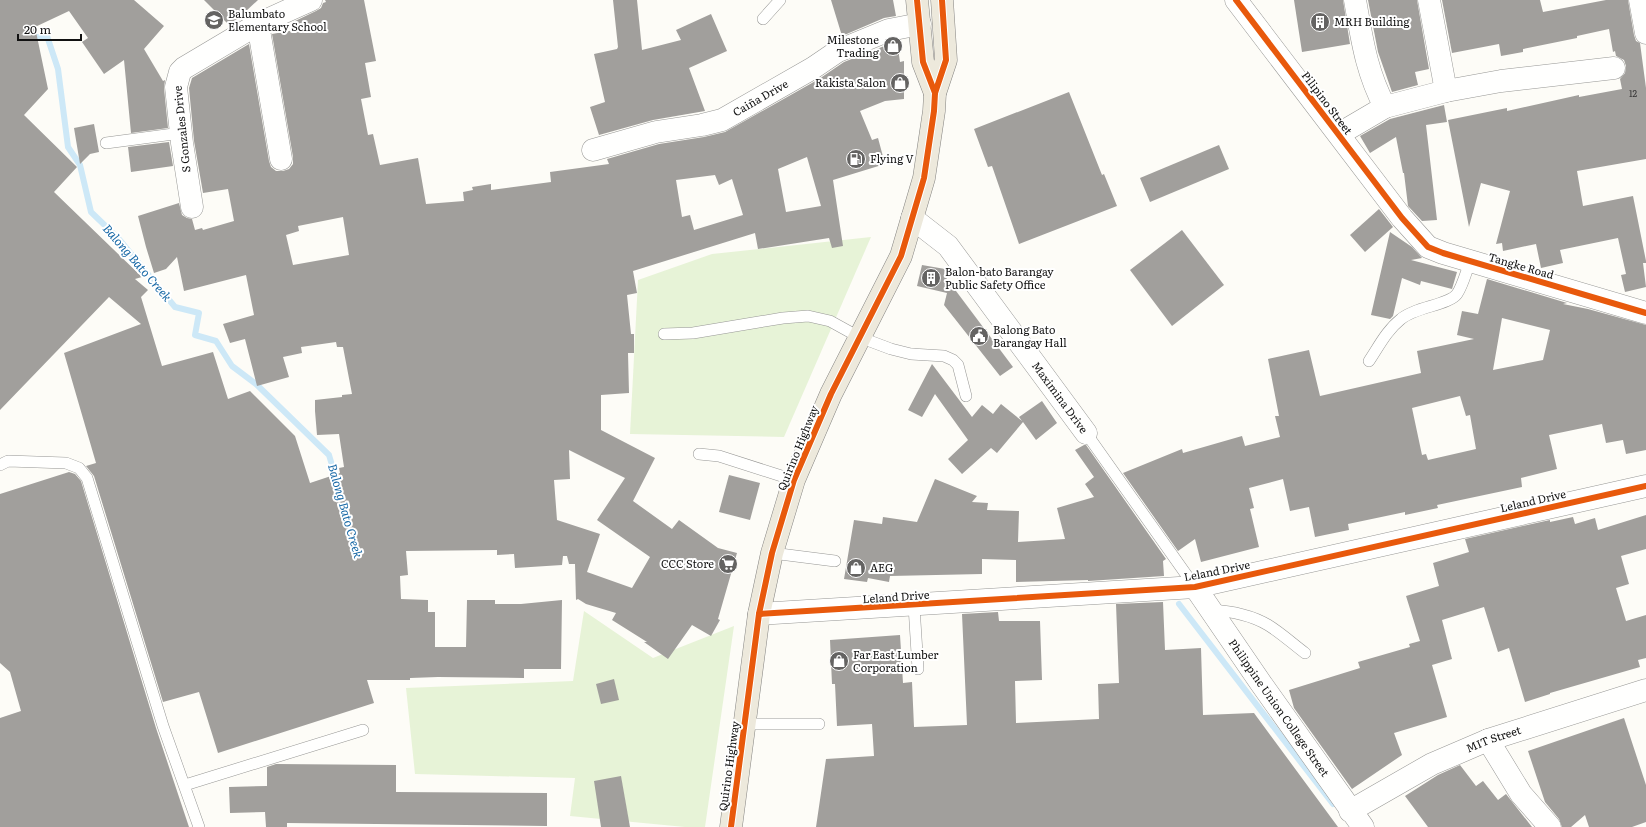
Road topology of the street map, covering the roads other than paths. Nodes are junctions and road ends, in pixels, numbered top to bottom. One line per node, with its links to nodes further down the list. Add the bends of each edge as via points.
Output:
1 (311, 0): 10 (street, S Gonzales Drive)
2 (780, 0): 9 (lane)
3 (917, 0): 11 (main road, Quirino Highway)
4 (942, 0): 15 (main road, Quirino Highway, via 946,60)
5 (1236, 0): 18 (street, Pilipino Street)
6 (1355, 0): 16 (street, via 1363,49 1371,76)
7 (1429, 0): 14 (street)
8 (1640, 0): 12 (street)
9 (762, 19)
10 (258, 24): 17 (street, S Gonzales Drive, via 180,72 176,87); 21 (street)
11 (920, 24): 15 (main road, Quirino Highway, via 923,62); 20 (street, Caiña Drive, via 889,30 838,52 722,120 702,126 656,132)
12 (1646, 33)
13 (1614, 68): 14 (street)
14 (1446, 91): 16 (street)
15 (935, 93): 23 (main road, Quirino Highway, via 924,178)
16 (1385, 107): 18 (street)
17 (181, 133): 19 (lane); 22 (street, S Gonzales Drive)
18 (1339, 134): 24 (street, Pilipino Street)
19 (106, 143)
20 (593, 150)
21 (281, 159)
22 (192, 207)
23 (912, 218): 28 (main road, Quirino Highway, via 901,256); 31 (street, Maximina Drive, via 948,246)
24 (1402, 218): 25 (street, Tangke Road, via 1428,247)
25 (1470, 262): 26 (street, Tangke Road); 29 (lane, via 1456,295 1447,301 1414,311 1401,318 1388,331)
26 (1646, 313)
27 (664, 334): 28 (lane, via 693,333 808,316 830,321)
28 (859, 337): 30 (lane, via 911,354 944,356 953,360 958,365); 34 (main road, Quirino Highway)
29 (1369, 361)
30 (966, 396)
31 (1086, 433): 38 (lane, Maximina Drive)
32 (699, 454): 34 (lane, via 719,456)
33 (0, 465): 49 (lane, via 8,462 66,463 79,468 87,478 163,726)
34 (794, 480): 36 (main road, Quirino Highway)
35 (1646, 486): 38 (street, Leland Drive)
36 (772, 553): 37 (lane); 41 (main road, Quirino Highway)
37 (835, 561)
38 (1195, 587): 39 (street, Leland Drive); 40 (street, Philippine Union College Street)
39 (914, 606): 41 (street, Leland Drive); 43 (lane)
40 (1210, 610): 42 (lane, via 1247,616 1267,624); 50 (street, Philippine Union College Street)
41 (759, 614): 45 (main road, Quirino Highway)
42 (1305, 653)
43 (918, 669)
44 (1646, 690): 48 (street, MIT Street)
45 (745, 724): 46 (lane); 52 (main road, Quirino Highway)
46 (819, 724)
47 (363, 730): 49 (lane)
48 (1488, 740): 50 (street, MIT Street, via 1432,764); 53 (street, via 1521,794)
49 (185, 785): 51 (lane)
50 (1357, 819)
51 (199, 827)
52 (731, 827)
53 (1550, 827)

